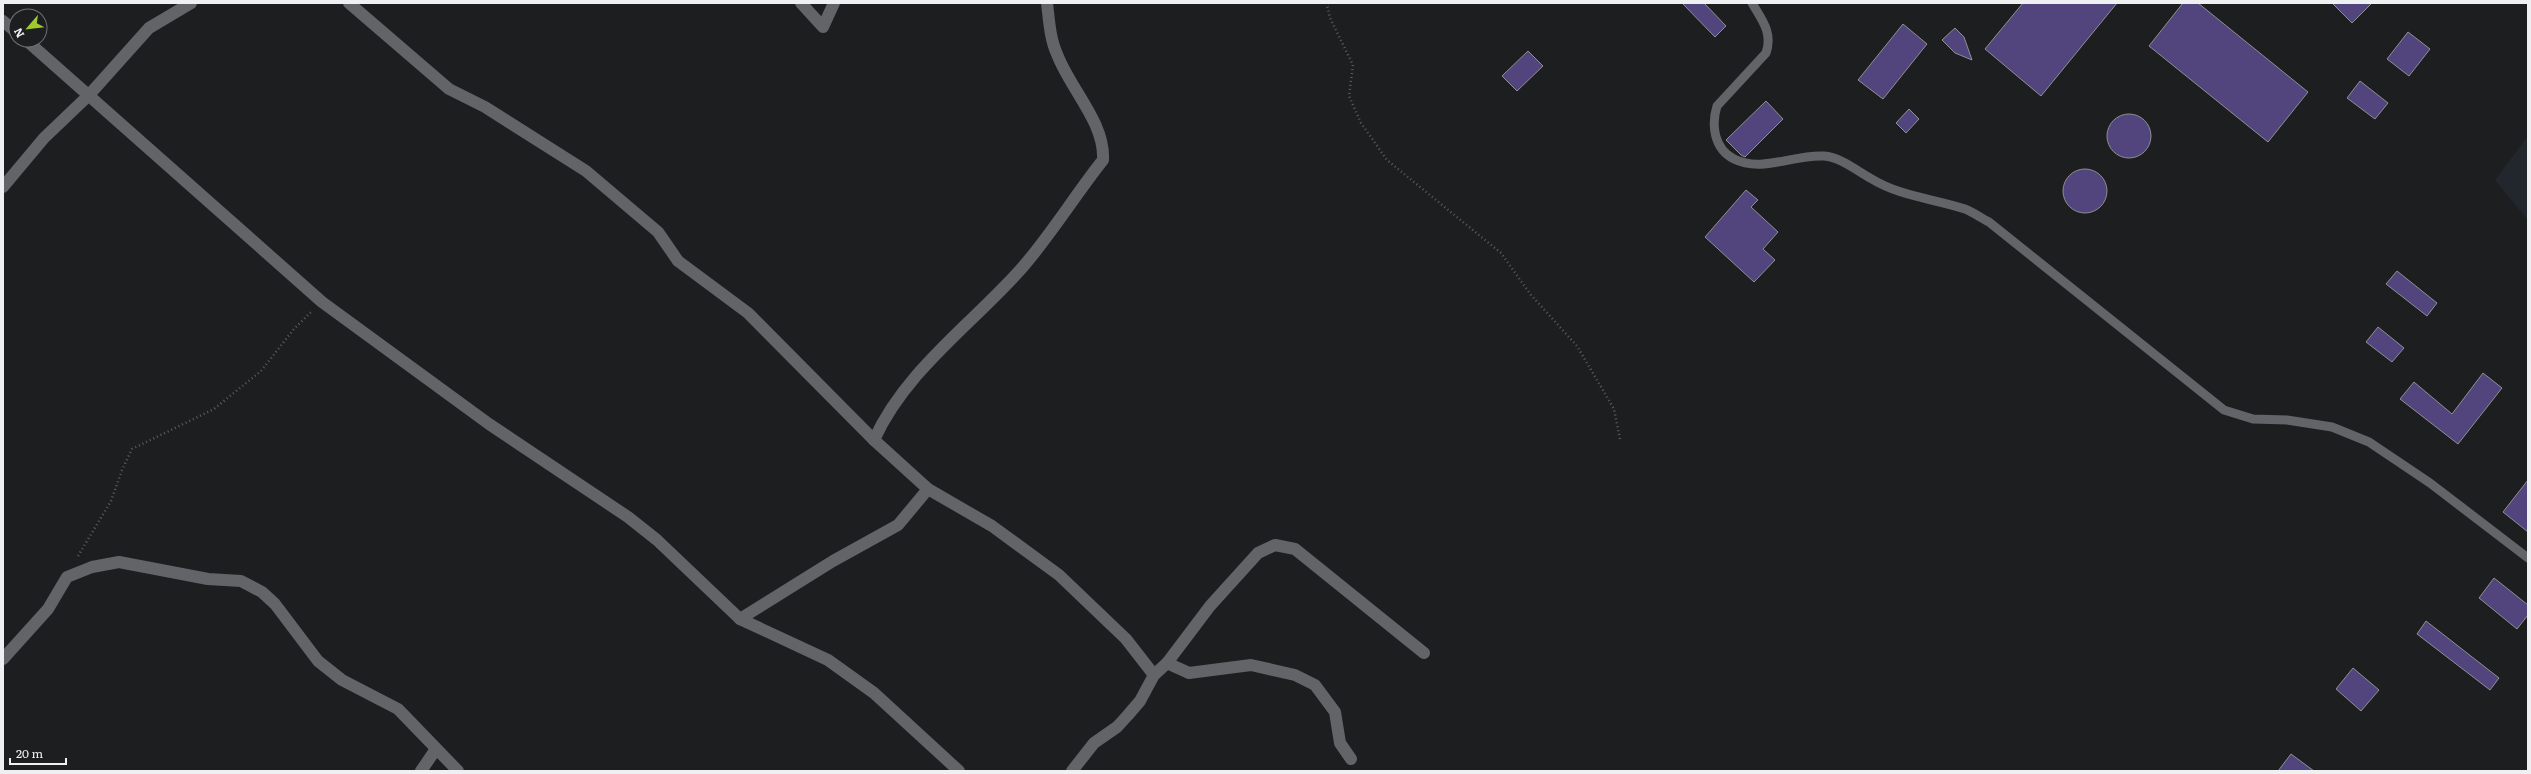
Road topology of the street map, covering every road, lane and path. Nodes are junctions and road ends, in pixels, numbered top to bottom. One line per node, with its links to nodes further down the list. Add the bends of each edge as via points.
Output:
1 (191, 3): 9 (street, via 149,28)
2 (349, 3): 13 (street, via 449,89 485,107 586,172 658,232 678,261 748,313)
3 (802, 3): 4 (street, via 823,27)
4 (834, 3)
5 (1047, 3): 13 (street, via 1056,54 1104,146 1103,160 1021,269 955,334 896,399)
6 (1328, 3): 12 (path, via 1330,18 1353,65 1349,96 1361,123 1386,160 1501,253 1532,295 1577,346 1614,409)
7 (1752, 3): 15 (lane, via 1767,29 1770,42 1766,53 1717,106 1712,128 1718,143 1733,159 1752,166 1824,156 1844,162 1896,192 1966,209 1989,222 2224,410 2253,419 2287,420 2332,427 2369,442 2430,483)
8 (35, 48): 9 (street)
9 (90, 95): 10 (street, via 44,138); 11 (street)
10 (3, 187)
11 (322, 302): 16 (path, via 294,329 261,371 214,409 132,449 111,501); 17 (street, via 489,424 628,517 657,540)
12 (1620, 439)
13 (874, 440): 14 (street)
14 (928, 489): 17 (street, via 898,525 833,561); 21 (street, via 992,526 1059,575 1126,639)
15 (2528, 558)
16 (67, 577): 19 (street, via 48,609); 22 (street, via 92,567 119,562 208,578 241,581 262,592 274,604 318,661 342,680 398,709)
17 (740, 619): 26 (street, via 828,660 874,694)
18 (1424, 653): 20 (street, via 1295,549 1276,545 1258,553 1210,606)
19 (3, 659)
20 (1167, 662): 21 (street); 23 (street, via 1189,673 1251,664 1295,675 1315,685 1335,712 1340,743)
21 (1154, 675): 27 (street, via 1140,701 1117,727 1094,743)
22 (436, 749): 24 (street); 25 (street)
23 (1350, 759)
24 (421, 771)
25 (458, 771)
26 (959, 771)
27 (1072, 771)

